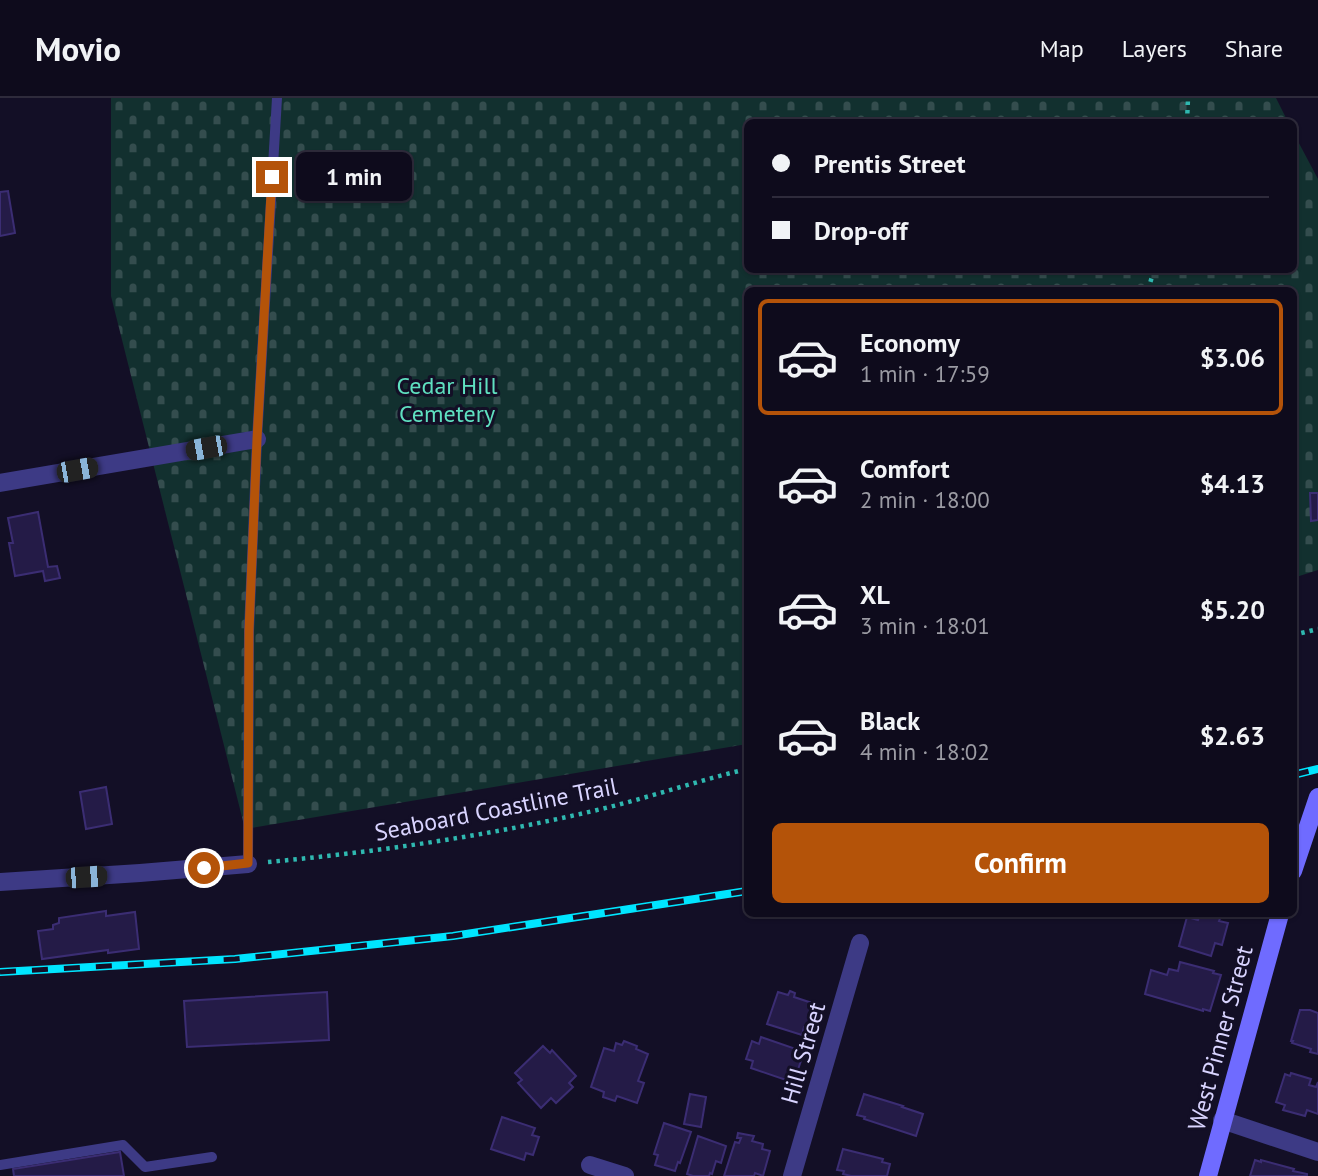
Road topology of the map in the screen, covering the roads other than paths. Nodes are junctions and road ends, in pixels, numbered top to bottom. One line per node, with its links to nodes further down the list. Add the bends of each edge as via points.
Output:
1 (277, 98): 2 (lane)
2 (257, 439): 3 (street); 6 (lane, via 249,631)
3 (0, 483)
4 (1318, 796): 5 (main road)
5 (1297, 859)
6 (248, 863): 7 (street)
7 (0, 882)
8 (1279, 917): 10 (main road, West Pinner Street)
9 (860, 943): 16 (street, Hill Street)
10 (1223, 1121): 11 (street); 17 (main road, West Pinner Street)
11 (1318, 1152)
12 (212, 1157): 13 (lane, via 145,1167 123,1145)
13 (0, 1165)
14 (590, 1165): 15 (street)
15 (625, 1176)
16 (792, 1176)
17 (1208, 1176)

